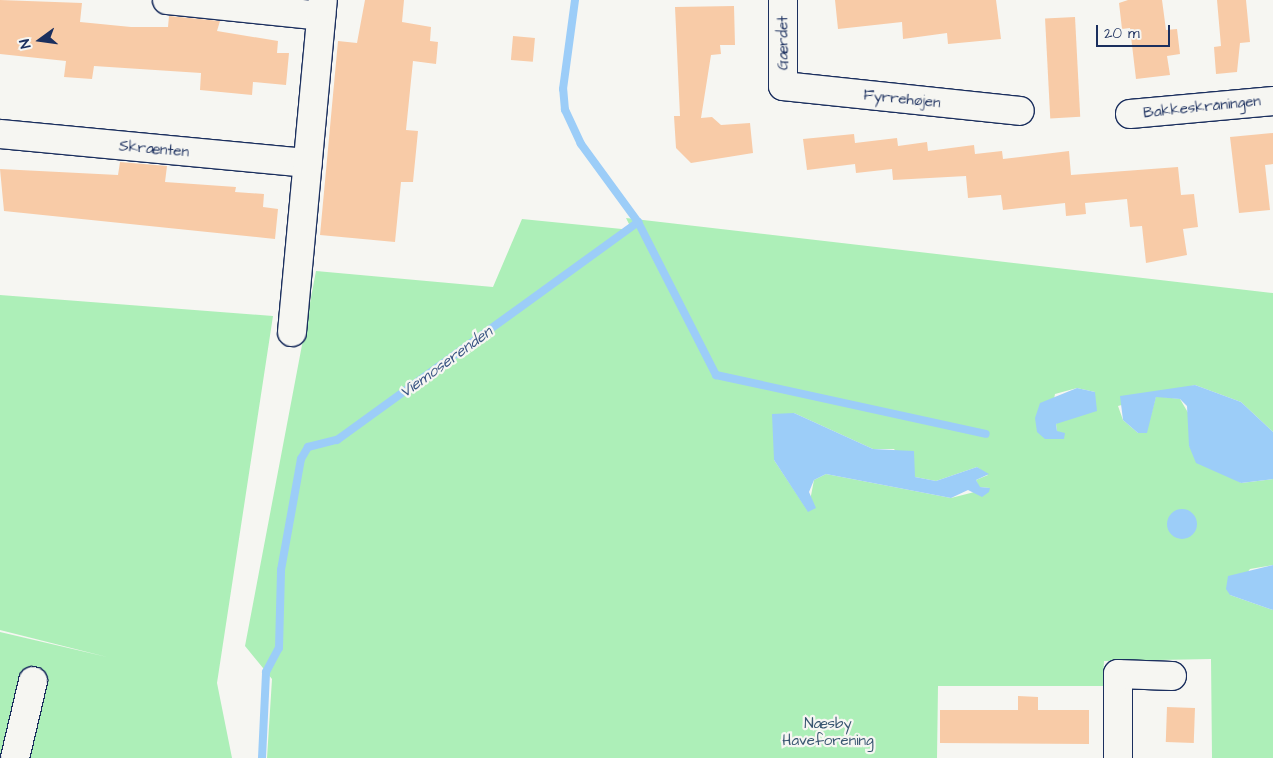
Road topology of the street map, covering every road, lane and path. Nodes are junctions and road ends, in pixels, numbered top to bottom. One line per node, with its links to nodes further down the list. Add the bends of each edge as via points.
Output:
1 (167, 0): 3 (street)
2 (783, 0): 4 (street, Gærdet)
3 (322, 8): 9 (street)
4 (783, 86): 6 (street, Fyrrehøjen)
5 (1273, 101): 7 (street, Bakkeskråningen)
6 (1020, 111)
7 (1130, 114)
8 (0, 134): 9 (street, Skrænten)
9 (308, 163): 10 (street)
10 (292, 332)
11 (1172, 676): 14 (street, via 1118,674)
12 (32, 681): 13 (street)
13 (15, 758)
14 (1118, 758)

